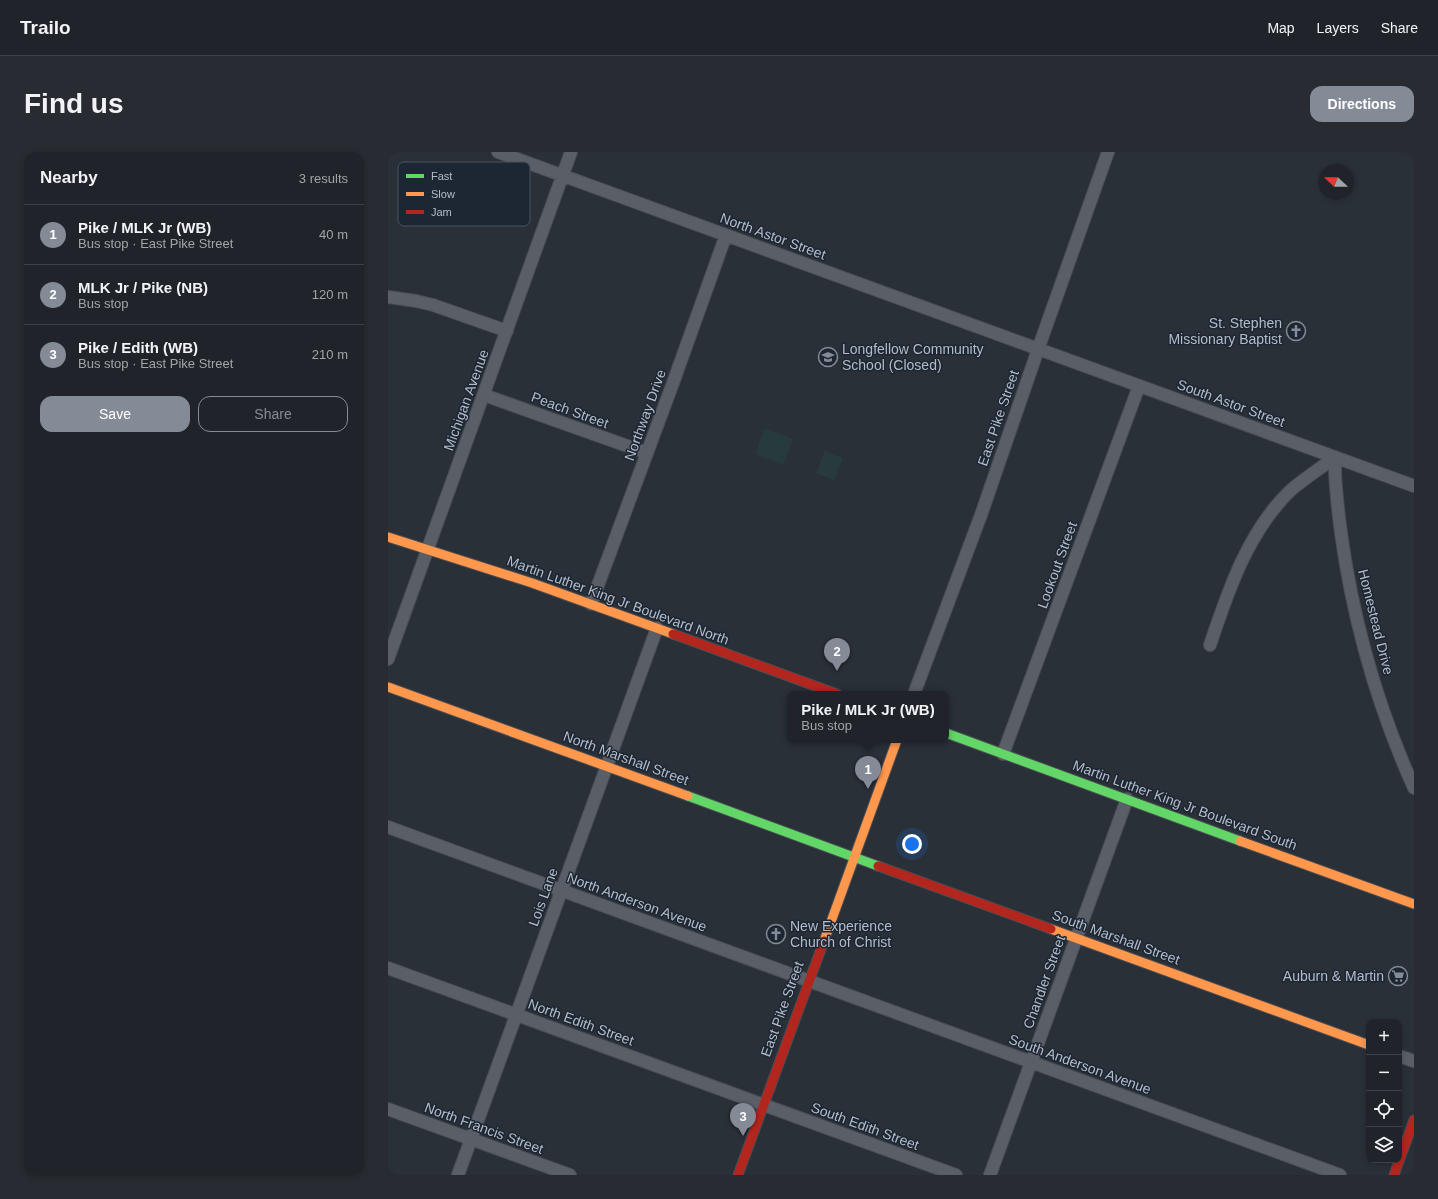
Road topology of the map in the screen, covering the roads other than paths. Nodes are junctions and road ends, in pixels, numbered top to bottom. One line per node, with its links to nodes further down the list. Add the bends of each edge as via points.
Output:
1 (498, 152): 4 (street, North Astor Street)
2 (571, 152): 6 (street, Michigan Avenue)
3 (1108, 152): 10 (street, East Pike Street)
4 (525, 162)
5 (530, 164): 6 (street, North Astor Street)
6 (563, 176): 7 (street, North Astor Street); 9 (street, Michigan Avenue)
7 (726, 235): 10 (street, North Astor Street); 13 (street, Northway Drive)
8 (388, 297): 9 (street, via 433,305)
9 (506, 331): 12 (street, Michigan Avenue)
10 (1038, 349): 11 (street, South Astor Street); 24 (street, East Pike Street)
11 (1139, 386): 14 (street, South Astor Street); 27 (street, Lookout Street)
12 (484, 395): 13 (street, Peach Street); 17 (street, Michigan Avenue)
13 (647, 453): 18 (street, Northway Drive)
14 (1335, 457): 15 (street, South Astor Street); 20 (street, via 1290,491 1259,531 1235,576); 29 (street, Homestead Drive, via 1342,540 1357,617 1384,710)
15 (1414, 486)
16 (388, 536): 17 (street, Martin Luther King Jr Boulevard North)
17 (428, 548): 18 (street, Martin Luther King Jr Boulevard North); 21 (street, Michigan Avenue)
18 (590, 604): 19 (street, Martin Luther King Jr Boulevard North)
19 (657, 628): 23 (street, Martin Luther King Jr Boulevard North); 28 (street, Lois Lane)
20 (1210, 645)
21 (388, 659)
22 (388, 687): 28 (street, North Marshall Street)
23 (829, 691)
24 (915, 691)
25 (949, 734): 27 (street, Martin Luther King Jr Boulevard South)
26 (896, 743): 32 (street, East Pike Street)
27 (1003, 754): 30 (street, Martin Luther King Jr Boulevard South)
28 (606, 766): 32 (street, North Marshall Street); 33 (street, Lois Lane)
29 (1414, 788)
30 (1127, 799): 34 (street, Martin Luther King Jr Boulevard South); 35 (street, Chandler Street)
31 (388, 827): 33 (street, North Anderson Avenue)
32 (854, 857): 35 (street, South Marshall Street); 37 (street, East Pike Street)
33 (561, 890): 37 (street, North Anderson Avenue); 38 (street, Lois Lane)
34 (1414, 904)
35 (1076, 938): 39 (street, South Marshall Street); 42 (street, Chandler Street)
36 (388, 968): 38 (street, North Edith Street)
37 (808, 981): 42 (street, South Anderson Avenue); 43 (street, East Pike Street)
38 (516, 1014): 43 (street, North Edith Street); 46 (street, Lois Lane)
39 (1366, 1044)
40 (1402, 1057): 41 (street)
41 (1414, 1061)
42 (1031, 1062): 51 (street, Chandler Street); 52 (street, South Anderson Avenue)
43 (763, 1105): 49 (street, East Pike Street); 50 (street, South Edith Street)
44 (388, 1109): 46 (street, North Francis Street)
45 (1414, 1120): 53 (street)
46 (471, 1139): 47 (street, Lois Lane); 48 (street, North Francis Street)
47 (458, 1175)
48 (570, 1175)
49 (738, 1175)
50 (956, 1175)
51 (990, 1175)
52 (1340, 1175)
53 (1394, 1175)

